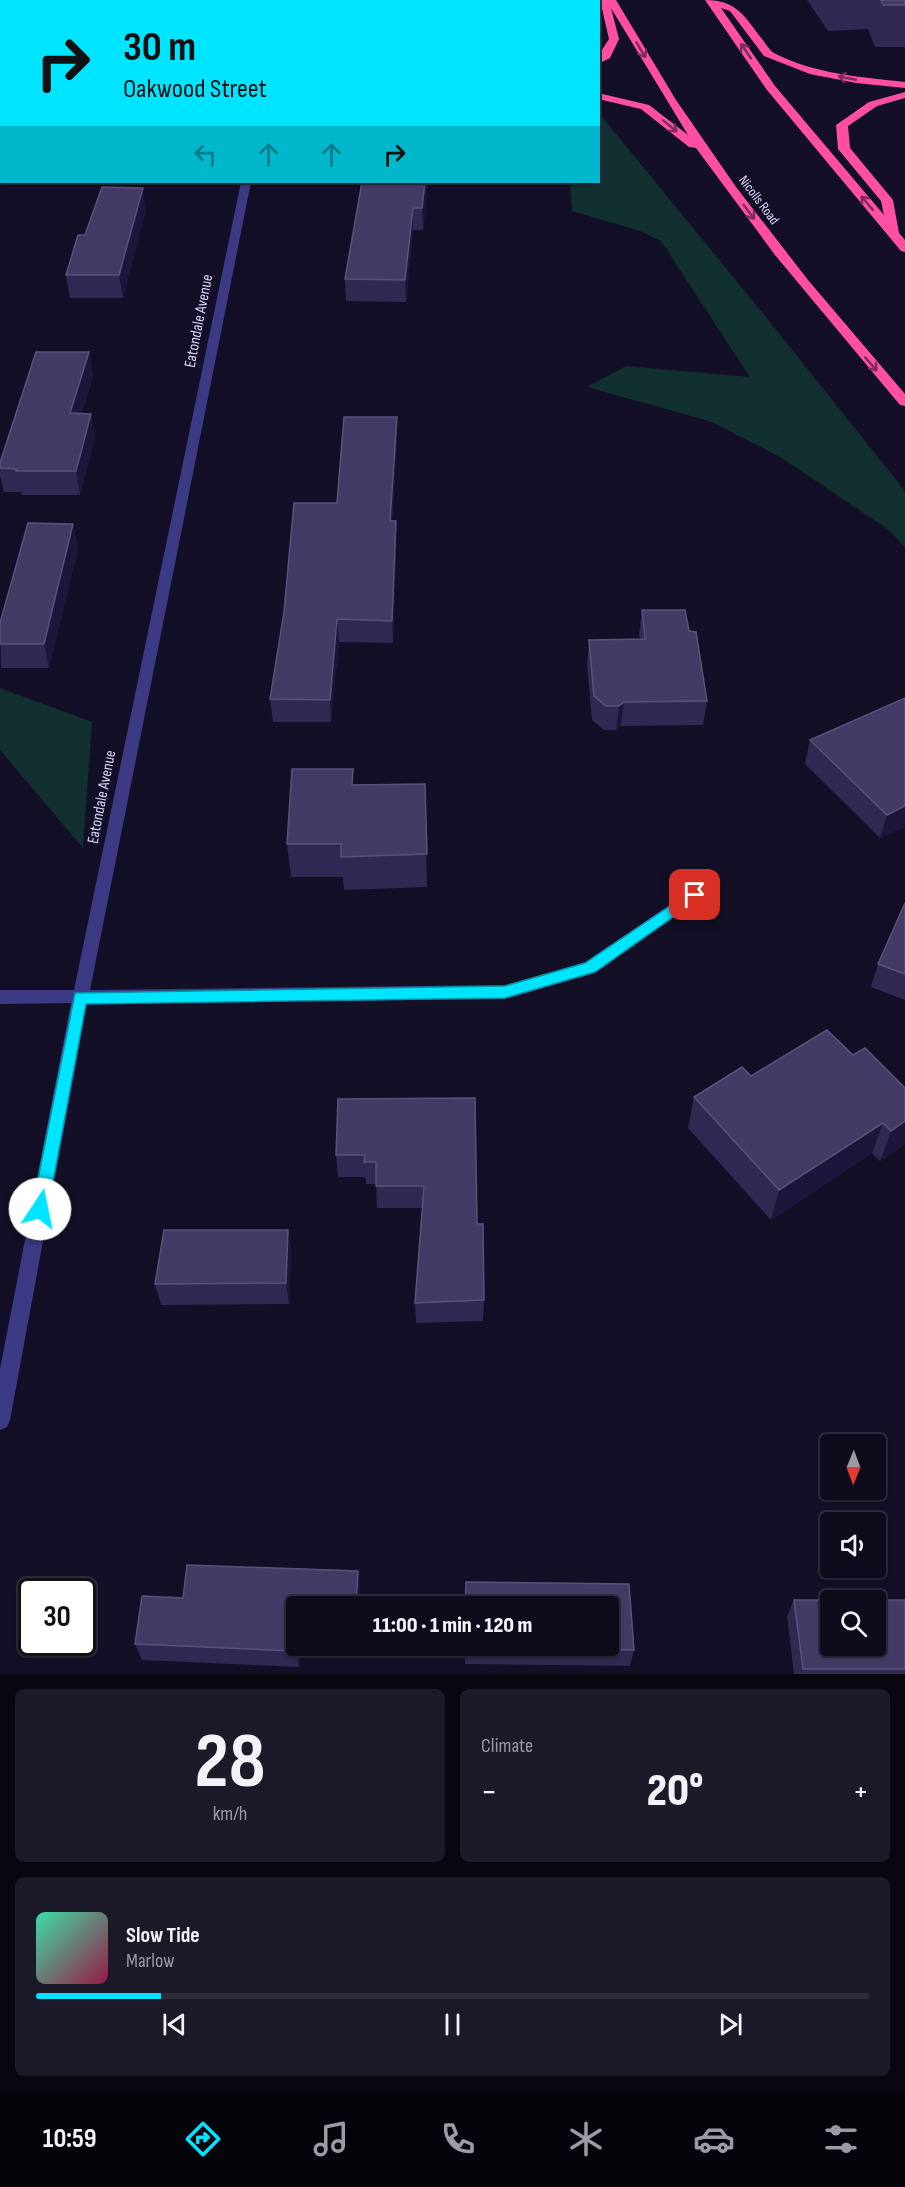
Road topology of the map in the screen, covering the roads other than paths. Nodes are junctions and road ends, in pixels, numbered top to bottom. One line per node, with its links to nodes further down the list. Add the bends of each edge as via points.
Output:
1 (604, 0): 4 (highway, via 615,39)
2 (610, 0): 8 (highway, Nicolls Road, one-way to 8)
3 (711, 1): 5 (highway, one-way to 3, via 810,71 768,54 734,9); 10 (highway, one-way to 3, via 771,88)
4 (600, 60)
5 (905, 85)
6 (905, 95): 10 (highway, via 873,104 842,125 844,148 887,200)
7 (600, 96): 8 (highway, one-way to 8, via 645,106)
8 (709, 159): 12 (highway, Nicolls Road, one-way to 12, via 827,313)
9 (246, 183): 15 (street, Eatondale Avenue)
10 (893, 234): 11 (highway)
11 (905, 248)
12 (905, 402)
13 (695, 895): 15 (street, via 590,968 505,992)
14 (0, 997): 15 (street)
15 (80, 998): 16 (street, Eatondale Avenue)
16 (0, 1420)

